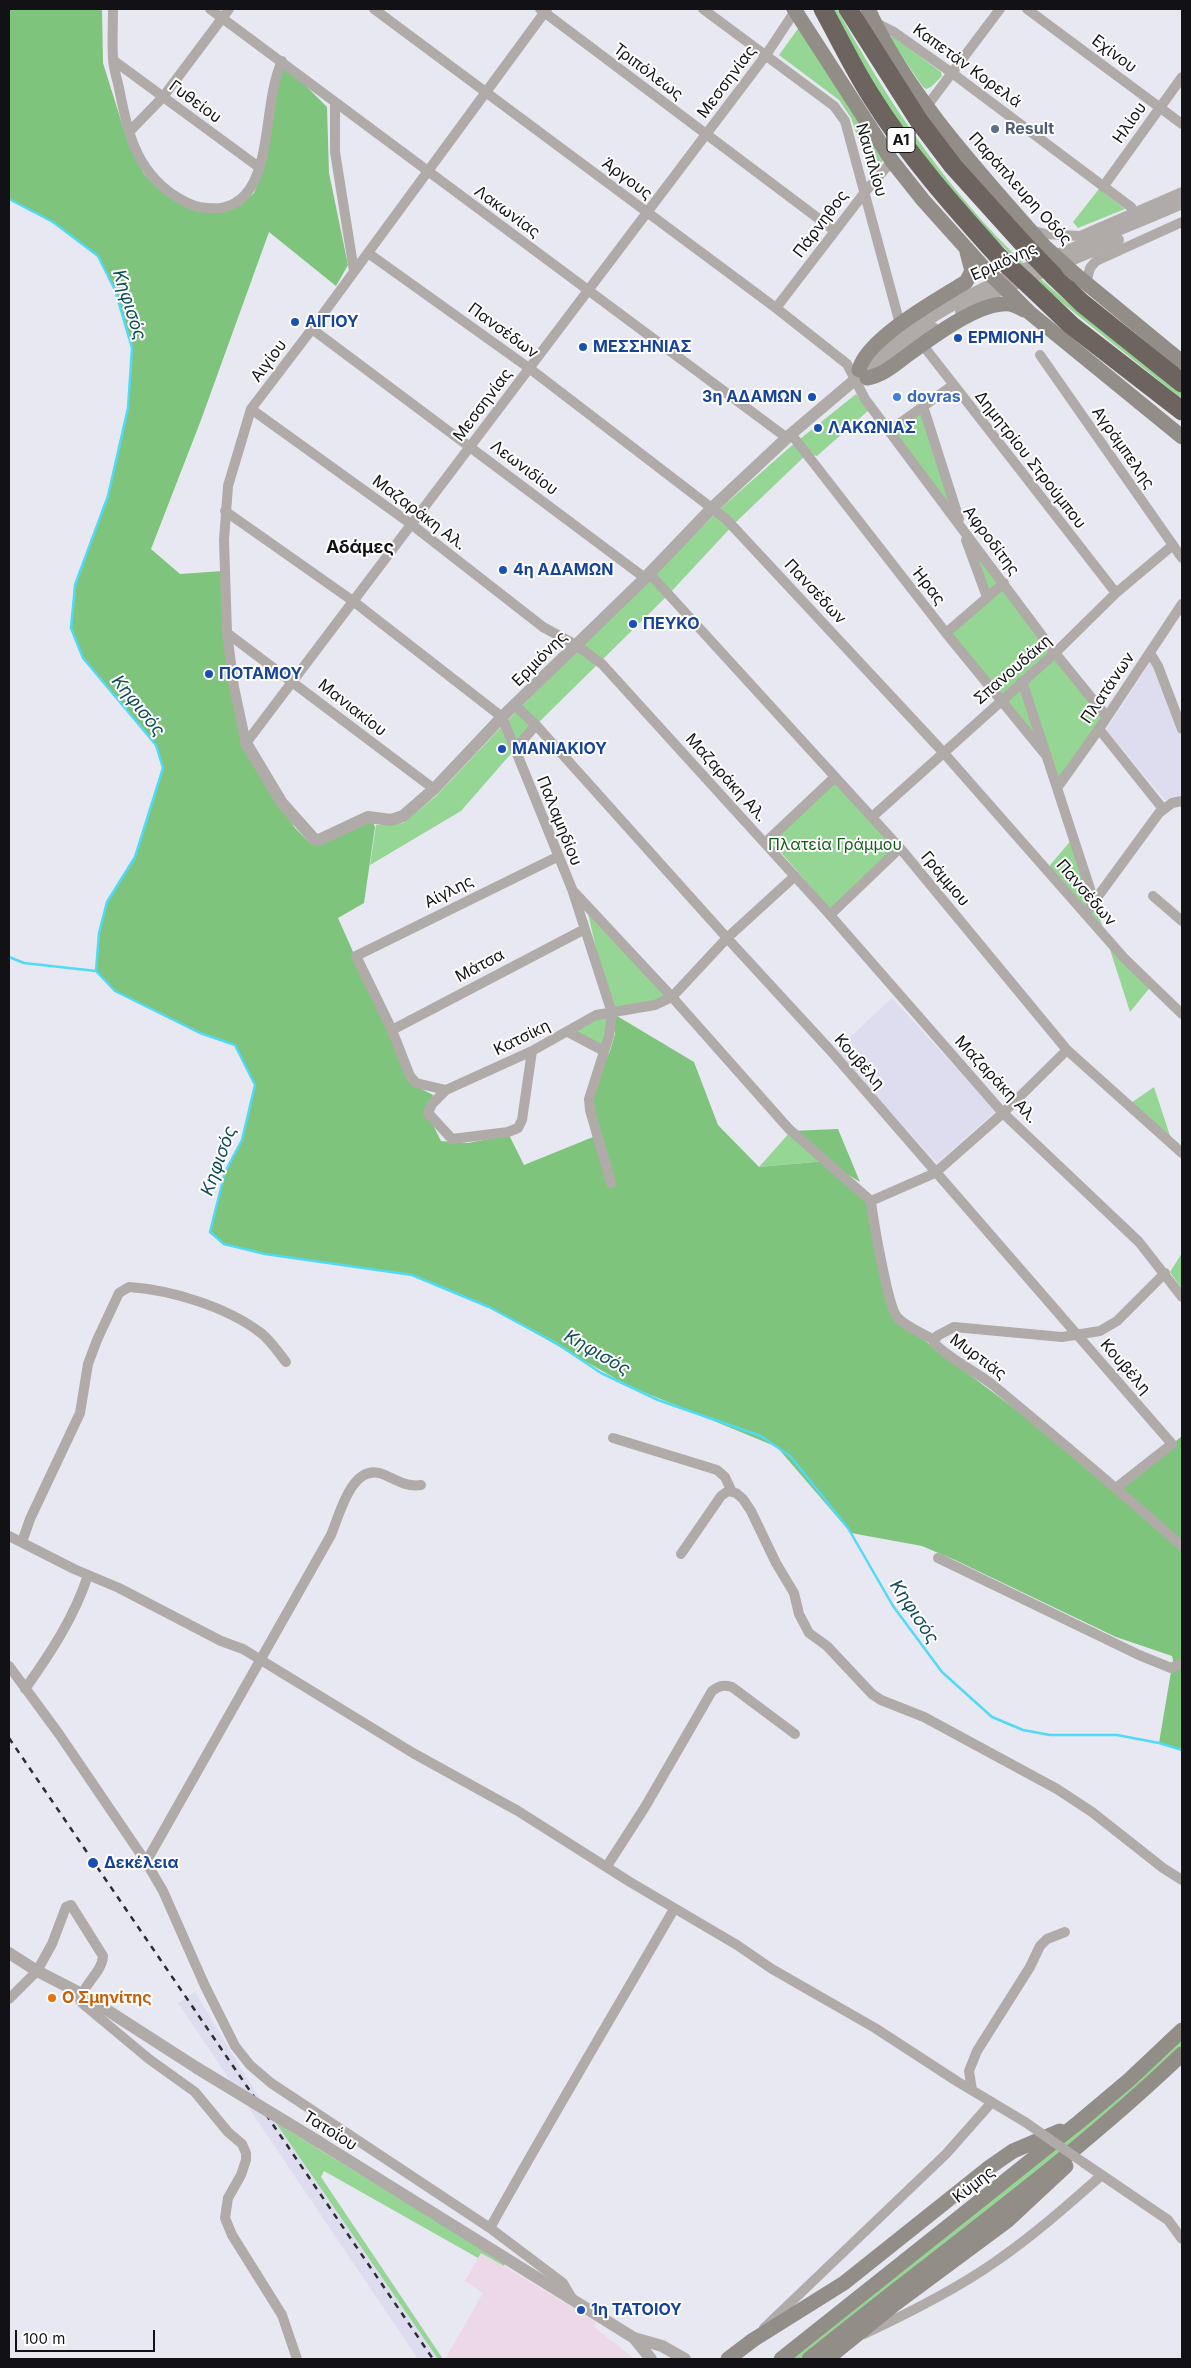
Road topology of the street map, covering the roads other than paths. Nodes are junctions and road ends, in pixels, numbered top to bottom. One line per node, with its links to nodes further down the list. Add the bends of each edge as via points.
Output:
1 (113, 9): 14 (street)
2 (210, 9): 11 (street, Λακωνίας)
3 (374, 9): 18 (street, Άργους)
4 (703, 9): 13 (street, Ναυπλίου)
5 (823, 9): 41 (highway, Α1, via 871,97)
6 (848, 9): 38 (highway, Α1, via 919,121 952,166)
7 (1000, 9): 16 (street)
8 (1027, 9): 22 (street, Εχίνου)
9 (543, 10): 18 (street, Αιγίου); 25 (street, Τριπόλεως)
10 (795, 10): 13 (street, Μεσσηνίας); 26 (main road)
11 (226, 13): 15 (street, Λακωνίας); 19 (street)
12 (871, 15): 16 (street, Καπετάν Κορελά); 21 (main road, Παράπλευρη Οδός)
13 (766, 55): 25 (street, Μεσσηνίας); 30 (street, Ναυπλίου, via 834,106 845,121)
14 (113, 60): 19 (street, Γυθείου); 24 (street)
15 (282, 61): 20 (street, Λακωνίας); 27 (street, via 274,84)
16 (952, 73): 21 (street); 29 (street, Καπετάν Κορελά)
17 (1182, 77): 22 (street, Ηλίου)
18 (486, 93): 28 (street, Αιγίου); 33 (street, Άργους)
19 (163, 98): 24 (street); 27 (street, Γυθείου)
20 (335, 102): 28 (street, Λακωνίας); 42 (street, via 335,152)
21 (927, 106): 38 (main road, Παράπλευρη Οδός)
22 (1160, 107): 23 (street, Εχίνου); 29 (street, Ηλίου)
23 (1182, 124)
24 (130, 131): 27 (street, via 136,152 147,172 167,190 193,205 231,206 244,196)
25 (706, 134): 33 (street, Μεσσηνίας); 37 (street, Τριπόλεως)
26 (892, 160): 30 (street, Πάρνηθος); 39 (main road)
27 (260, 168)
28 (427, 172): 40 (street, Αιγίου); 44 (street, Λακωνίας)
29 (1103, 187): 34 (street, Καπετάν Κορελά)
30 (865, 192): 37 (street, Πάρνηθος); 47 (street, Ναυπλίου)
31 (1182, 192): 34 (street, Ερμιόνης)
32 (1182, 203): 53 (street, Ερμιόνης, via 962,299 913,328)
33 (647, 212): 44 (street, Μεσσηνίας); 45 (street, Άργους)
34 (1134, 212): 38 (street, Ερμιόνης, via 1080,236 1045,234)
35 (1182, 212): 53 (street, Ερμιόνης, via 998,292)
36 (1182, 222): 43 (street, via 1096,261)
37 (835, 231): 45 (street, Πάρνηθος)
38 (1034, 241): 43 (main road, Παράπλευρη Οδός, bridge); 54 (highway, Α1, bridge, via 1054,276 1082,303)
39 (967, 251): 41 (main road); 47 (main road, via 972,267 966,282)
40 (368, 253): 42 (street, Αιγίου); 52 (street, Πανσέδων)
41 (992, 262): 46 (main road, bridge, via 1014,297); 58 (highway, Α1, bridge, via 1029,285 1071,325)
42 (354, 271): 48 (street, Αιγίου)
43 (1080, 279): 51 (main road, Παράπλευρη Οδός)
44 (588, 290): 52 (street, Μεσσηνίας); 60 (street, Λακωνίας)
45 (776, 308): 53 (street, Άργους)
46 (1030, 313): 49 (main road, via 1015,305 997,304 973,313); 61 (main road)
47 (900, 324): 53 (main road, via 864,356)
48 (312, 329): 57 (street, Αιγίου); 62 (street, Λεωνιδίου)
49 (922, 344): 53 (main road, via 885,373); 55 (street, Δημητρίου Στρούμπου)
50 (1040, 355): 67 (street, Αγράμπελης)
51 (1182, 362)
52 (529, 368): 62 (street, Μεσσηνίας); 63 (street, Πανσέδων)
53 (859, 377): 59 (street, Αφροδίτης, via 865,399); 60 (street, Ερμιόνης)
54 (1182, 383)
55 (953, 385): 56 (street); 71 (street, Δημητρίου Στρούμπου)
56 (923, 406): 59 (street); 66 (street)
57 (251, 409): 64 (street, Αιγίου, via 233,463); 65 (street, Μαζαράκη Αλ.)
58 (1182, 411)
59 (889, 431): 66 (street, Αφροδίτης)
60 (789, 436): 63 (street, Ερμιόνης); 75 (street, Ήρας)
61 (1182, 436)
62 (470, 447): 65 (street, Μεσσηνίας); 69 (street, Λεωνιδίου)
63 (712, 508): 69 (street, Ερμιόνης); 91 (street, Πανσέδων)
64 (225, 511): 73 (street, Παλαμηδίου); 76 (street, Αιγίου)
65 (411, 524): 73 (street, Μεσσηνίας); 77 (street, Μαζαράκη Αλ., via 543,627)
66 (962, 530): 70 (street, Αφροδίτης); 72 (street)
67 (1173, 545): 68 (street, Αγράμπελης); 71 (street, Σπανουδάκη)
68 (1182, 558)
69 (647, 575): 77 (street, Ερμιόνης); 93 (street, Γράμμου)
70 (1004, 583): 72 (street); 78 (street, Αφροδίτης)
71 (1116, 593): 78 (street, Σπανουδάκη)
72 (987, 597): 75 (street)
73 (353, 601): 80 (street, Μεσσηνίας); 84 (street, Παλαμηδίου)
74 (1182, 604): 79 (street, Πλατάνων)
75 (946, 633): 82 (street, Ήρας)
76 (227, 634): 80 (street, Μανιακίου); 89 (street, Αιγίου)
77 (576, 645): 83 (street, Ερμιόνης); 99 (street, Μαζαράκη Αλ., via 602,664)
78 (1055, 653): 81 (street, Σπανουδάκη); 85 (street, Αφροδίτης)
79 (1150, 653): 85 (street, Πλατάνων); 88 (street)
80 (293, 681): 89 (street, Μεσσηνίας); 95 (street, Μανιακίου)
81 (1022, 681): 82 (street, Σπανουδάκη); 92 (street, Ήρας)
82 (1002, 699): 91 (street, Σπανουδάκη); 92 (street, Ήρας)
83 (516, 706): 84 (street, Ερμιόνης); 86 (street, Κουβέλη)
84 (502, 717): 90 (street, Παλαμηδίου); 95 (street, Ερμιόνης)
85 (1107, 717): 87 (street, Πλατάνων)
86 (536, 725): 90 (street); 110 (street, Κουβέλη)
87 (1099, 729): 94 (street, Πλατάνων); 97 (street)
88 (1182, 729)
89 (246, 743): 95 (street, Ερμιόνης, via 282,803 314,840 368,817 391,820 400,817)
90 (516, 749): 101 (street, Παλαμηδίου)
91 (942, 752): 98 (street, Σπανουδάκη); 106 (street, Πανσέδων)
92 (1045, 754): 94 (street, Ήρας)
93 (835, 777): 98 (street, Γράμμου); 99 (street)
94 (1056, 788): 105 (street, Ήρας)
95 (434, 789)
96 (1182, 801): 97 (street)
97 (1163, 809): 105 (street)
98 (872, 817): 100 (street, Γράμμου)
99 (765, 843): 102 (street, Μαζαράκη Αλ.)
100 (900, 848): 107 (street); 116 (street, Γράμμου)
101 (557, 857): 103 (street, Παλαμηδίου); 114 (street, Αίγλης, via 356,956)
102 (795, 876): 107 (street, Μαζαράκη Αλ.); 110 (street)
103 (572, 890): 109 (street, Παλαμηδίου); 111 (street)
104 (1153, 896): 108 (street)
105 (1094, 901): 106 (street)
106 (1085, 914): 113 (street, Πανσέδων, via 1124,958)
107 (830, 915): 120 (street, Μαζαράκη Αλ.)
108 (1182, 921)
109 (583, 930): 112 (street, Παλαμηδίου); 114 (street, Μάτσα)
110 (727, 938): 111 (street); 122 (street, Κουβέλη, via 830,1050)
111 (672, 997): 112 (street, via 655,1005); 124 (street, via 796,1136)
112 (612, 1013): 115 (street, Κατσίκη, via 596,1015); 118 (street)
113 (1182, 1014)
114 (392, 1030): 119 (street, via 413,1081)
115 (568, 1032): 117 (street, Κατσίκη); 118 (street)
116 (1067, 1050): 120 (street); 121 (street, Γράμμου)
117 (532, 1051): 119 (street, Κατσίκη); 119 (street, via 522,1120 515,1129 488,1136 452,1139 428,1113)
118 (604, 1051): 123 (street, via 589,1099)
119 (446, 1090)
120 (1003, 1113): 122 (street); 125 (street, Μαζαράκη Αλ., via 1139,1242)
121 (1182, 1153)
122 (935, 1173): 124 (street); 127 (street, Κουβέλη)
123 (611, 1182)
124 (871, 1201): 128 (street, via 894,1314)
125 (1165, 1274): 126 (street, Μαζαράκη Αλ.); 127 (street, Μυρτιάς, via 1117,1321 1100,1332)
126 (1182, 1297)
127 (1079, 1336): 128 (street, Μυρτιάς, via 954,1327); 132 (street, Κουβέλη, via 1172,1444)
128 (934, 1340): 132 (street, Μυρτιάς, via 943,1352 989,1382)
129 (286, 1362): 135 (street, via 262,1334 211,1307 169,1292 129,1286 123,1289 113,1303 88,1364 80,1413)
130 (613, 1438): 133 (street, via 717,1470 726,1477)
131 (422, 1485): 140 (street, via 404,1484 373,1472 363,1474 354,1483 330,1535)
132 (1116, 1488): 136 (street, Μυρτιάς)
133 (732, 1492): 137 (street, via 721,1496); 147 (street, via 743,1498 751,1511 794,1593 799,1614 809,1633 827,1646 872,1694 924,1717 1057,1788)
134 (9, 1536): 135 (street)
135 (22, 1542): 139 (street)
136 (1182, 1546)
137 (681, 1554)
138 (938, 1558): 141 (street, via 1139,1655 1171,1668)
139 (88, 1575): 140 (street); 143 (street, via 79,1602)
140 (260, 1660): 145 (street); 146 (street)
141 (1182, 1663)
142 (9, 1666): 143 (street)
143 (25, 1689): 145 (street)
144 (795, 1734): 146 (street, via 732,1687 722,1684 716,1687)
145 (146, 1862): 161 (street, via 231,2040 250,2065 271,2083)
146 (606, 1866): 148 (street)
147 (1182, 1880)
148 (674, 1909): 156 (street, via 875,2028); 161 (street)
149 (1065, 1932): 156 (street, via 1047,1939 1040,1946 977,2051 969,2071)
150 (9, 1953): 151 (street, Τατοΐου)
151 (37, 1971): 152 (street, Τατοΐου); 152 (street, via 52,1944 66,1907 71,1905 103,1956); 153 (street)
152 (82, 1994): 163 (street, Τατοΐου, bridge); 167 (street, via 80,2000 83,2004 195,2092 242,2144 246,2160 242,2175 228,2198 225,2218 232,2235 282,2314)
153 (9, 1999)
154 (1182, 2030): 158 (main road, Κύμης)
155 (1182, 2054): 159 (main road)
156 (972, 2090): 157 (street)
157 (992, 2102): 160 (street, bridge); 165 (street, via 946,2154)
158 (1079, 2122): 165 (main road, via 1013,2151 844,2283); 171 (main road, Κύμης)
159 (1092, 2134): 166 (main road, via 1080,2152 1007,2221); 172 (main road)
160 (1102, 2175): 162 (street, via 1168,2220); 166 (street, via 1028,2238 994,2262 895,2320)
161 (490, 2228): 163 (street, via 563,2283)
162 (1182, 2239)
163 (573, 2300): 164 (street, Τατοΐου)
164 (634, 2338): 168 (street, Τατοΐου); 169 (street, Τατοΐου, via 662,2346)
165 (753, 2340): 170 (main road)
166 (845, 2343): 173 (main road)
167 (297, 2359)
168 (651, 2359)
169 (685, 2359)
170 (728, 2359)
171 (781, 2359)
172 (809, 2359)
173 (826, 2359)

